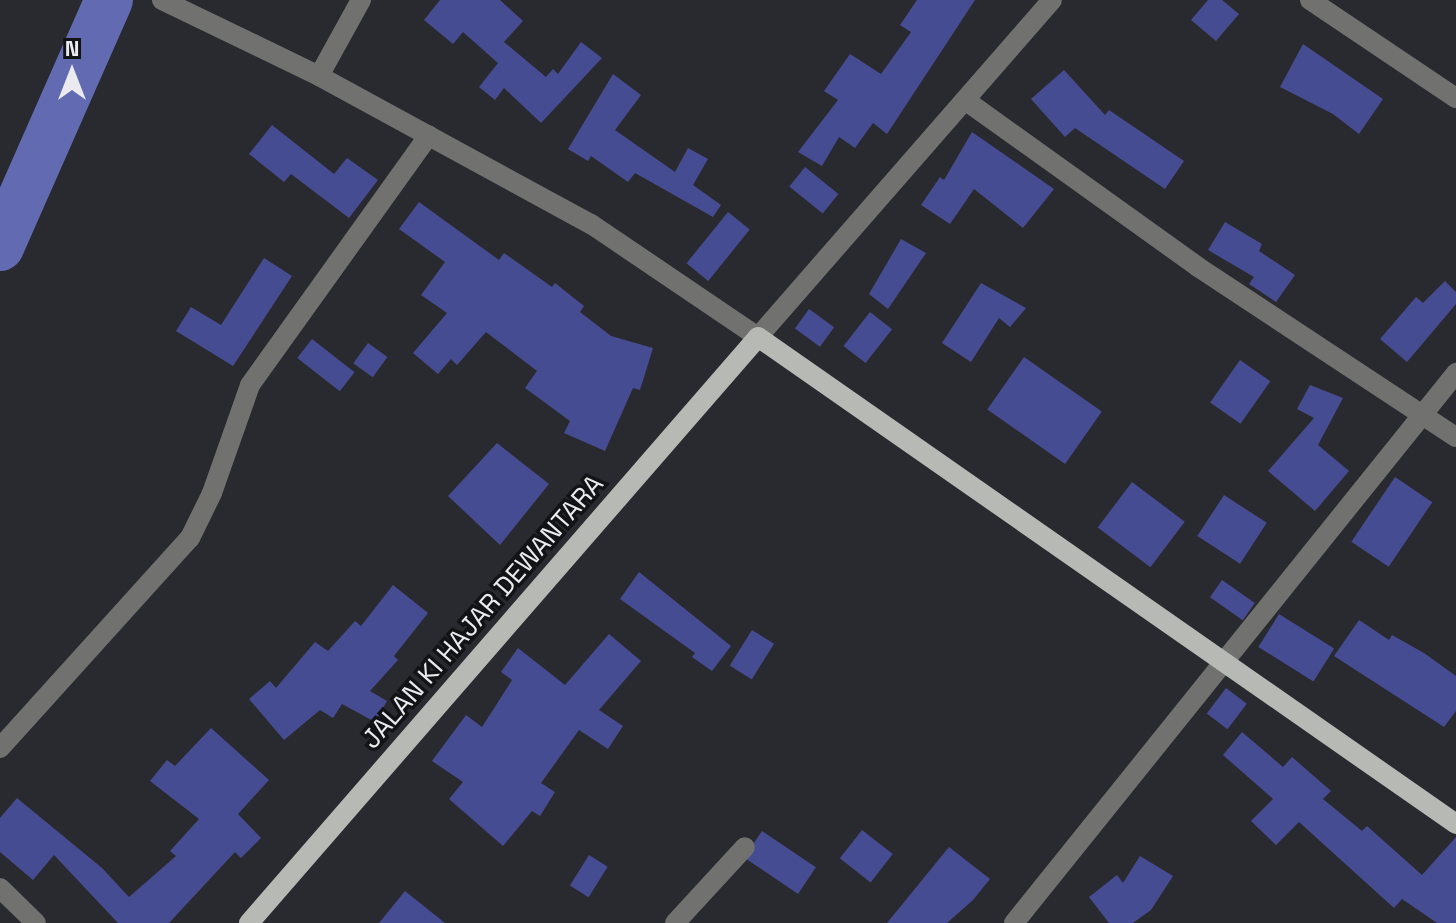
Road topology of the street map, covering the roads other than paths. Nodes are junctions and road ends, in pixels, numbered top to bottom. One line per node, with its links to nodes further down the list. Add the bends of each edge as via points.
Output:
1 (162, 0): 5 (street)
2 (361, 0): 5 (street)
3 (1052, 0): 7 (street)
4 (1310, 0): 6 (street)
5 (319, 76): 8 (street)
6 (1456, 98)
7 (965, 100): 9 (street); 11 (street, via 1198,267)
8 (429, 135): 9 (street, via 591,224); 14 (street, via 250,385 212,493 190,538)
9 (758, 337): 13 (main road); 19 (main road, JALAN KI HAJAR DEWANTARA)
10 (1456, 373): 11 (street)
11 (1422, 414): 12 (street); 13 (street)
12 (1456, 437)
13 (1224, 664): 15 (main road); 21 (street)
14 (0, 748)
15 (1456, 824)
16 (745, 847): 20 (street)
17 (0, 888): 18 (street)
18 (36, 923)
19 (249, 923)
20 (675, 923)
21 (1014, 923)

